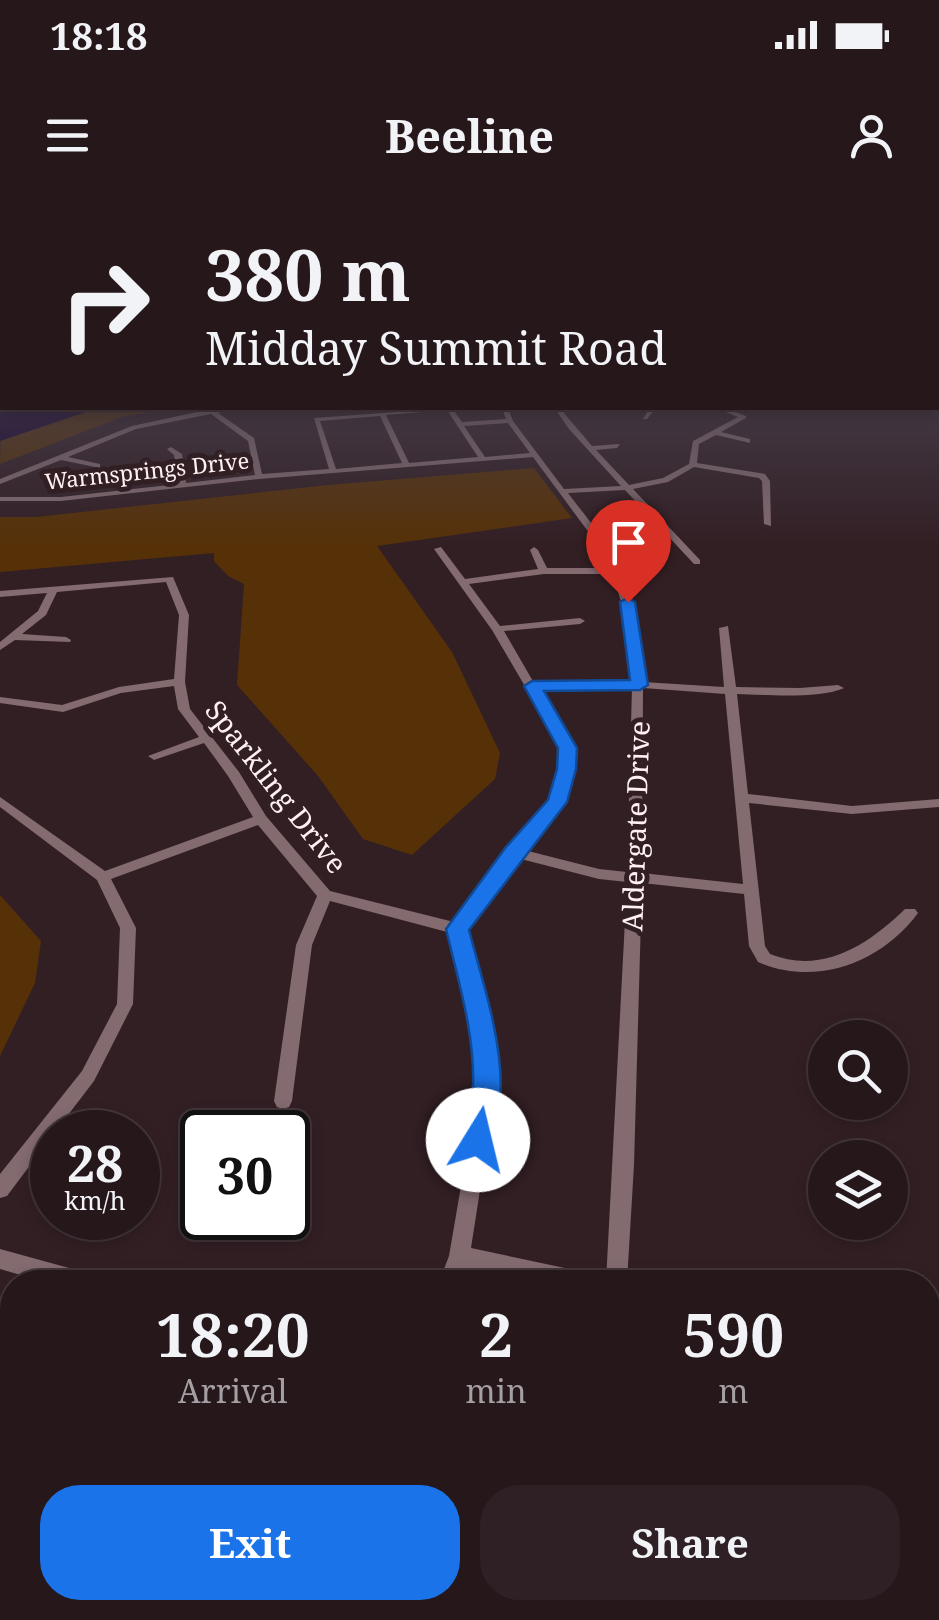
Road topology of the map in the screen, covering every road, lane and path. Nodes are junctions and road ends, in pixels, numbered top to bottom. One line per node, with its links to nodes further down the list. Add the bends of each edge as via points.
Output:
1 (206, 412): 18 (street, via 134,427)
2 (214, 412): 24 (street, via 251,440)
3 (392, 412): 8 (street)
4 (452, 412): 11 (street)
5 (563, 412): 15 (street)
6 (649, 412): 10 (street)
7 (731, 412): 12 (street, via 744,417)
8 (382, 413): 20 (street); 23 (street, via 316,419)
9 (507, 414): 11 (street); 17 (street, Aldergate Drive)
10 (644, 418)
11 (459, 424): 19 (street)
12 (713, 432): 13 (street); 21 (street, via 696,443)
13 (747, 441)
14 (617, 446): 15 (street)
15 (591, 448): 27 (street)
16 (171, 449): 26 (street, via 178,454)
17 (536, 455): 19 (street, Warmsprings Drive); 28 (street, Aldergate Drive)
18 (60, 457): 22 (street); 25 (street)
19 (482, 458): 20 (street, Warmsprings Drive)
20 (406, 465): 23 (street, Warmsprings Drive)
21 (693, 465): 27 (street, via 669,479); 30 (street, via 762,476)
22 (98, 466)
23 (333, 471): 24 (street, Warmsprings Drive)
24 (259, 478): 26 (street, Warmsprings Drive)
25 (0, 482)
26 (182, 486): 29 (street, Warmsprings Drive, via 62,500)
27 (625, 486): 28 (street); 33 (street)
28 (564, 491): 35 (street, Aldergate Drive)
29 (0, 498)
30 (768, 524)
31 (438, 549): 36 (street)
32 (534, 550): 34 (street)
33 (697, 562)
34 (544, 571): 35 (street); 36 (street)
35 (618, 571): 46 (street, Aldergate Drive)
36 (461, 582): 41 (street)
37 (53, 591): 38 (street); 42 (street, via 42,614); 45 (street, Sparkling Drive, via 170,579 184,615)
38 (0, 594)
39 (580, 621): 41 (street)
40 (724, 628): 49 (street)
41 (497, 629): 47 (street)
42 (14, 637): 43 (street); 44 (street)
43 (66, 640)
44 (0, 647)
45 (179, 682): 50 (street, via 119,690 62,709); 51 (street, Sparkling Drive, via 184,709)
46 (640, 685): 47 (street); 49 (street); 59 (street, Aldergate Drive)
47 (532, 686): 57 (street, via 567,748 566,769 557,802)
48 (838, 688): 49 (street, via 785,695)
49 (732, 691): 53 (street)
50 (0, 700)
51 (204, 739): 52 (street); 56 (street, Sparkling Drive)
52 (154, 756)
53 (743, 798): 55 (street, via 852,810); 60 (street)
54 (0, 801): 58 (street)
55 (939, 803)
56 (261, 818): 58 (street); 61 (street, Sparkling Drive)
57 (514, 852): 59 (street); 63 (street)
58 (103, 876): 65 (street, via 128,928 125,1004 88,1076)
59 (635, 877): 60 (street); 71 (street, Aldergate Drive)
60 (750, 890): 62 (street, via 757,946 764,958 795,970 855,956)
61 (325, 896): 63 (street, Sparkling Drive); 64 (street, via 304,946)
62 (910, 914)
63 (458, 929): 66 (street, via 478,1013 486,1087)
64 (283, 1101)
65 (0, 1188)
66 (459, 1256): 69 (street); 70 (street)
67 (0, 1259): 68 (street)
68 (38, 1270)
69 (454, 1270)
70 (524, 1270)
71 (618, 1270)

